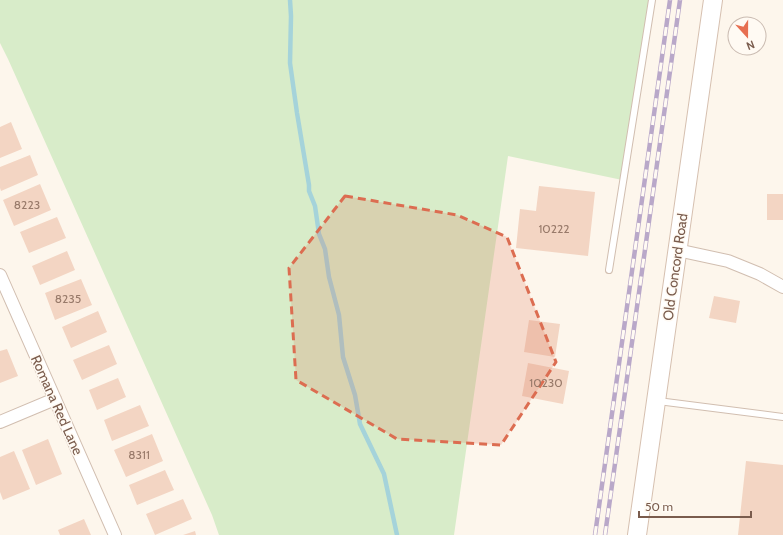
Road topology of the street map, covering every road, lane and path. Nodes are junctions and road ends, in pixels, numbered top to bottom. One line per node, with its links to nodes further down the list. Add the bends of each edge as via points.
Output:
1 (652, 0): 4 (lane)
2 (713, 0): 3 (street, Old Concord Road)
3 (677, 250): 6 (street, via 728,261); 8 (street, Old Concord Road)
4 (609, 270)
5 (0, 275): 7 (street, Romana Red Lane)
6 (783, 287)
7 (55, 399): 10 (street); 11 (street, Romana Red Lane)
8 (656, 400): 9 (lane); 12 (street, Old Concord Road)
9 (783, 417)
10 (0, 422)
11 (115, 535)
12 (637, 535)

